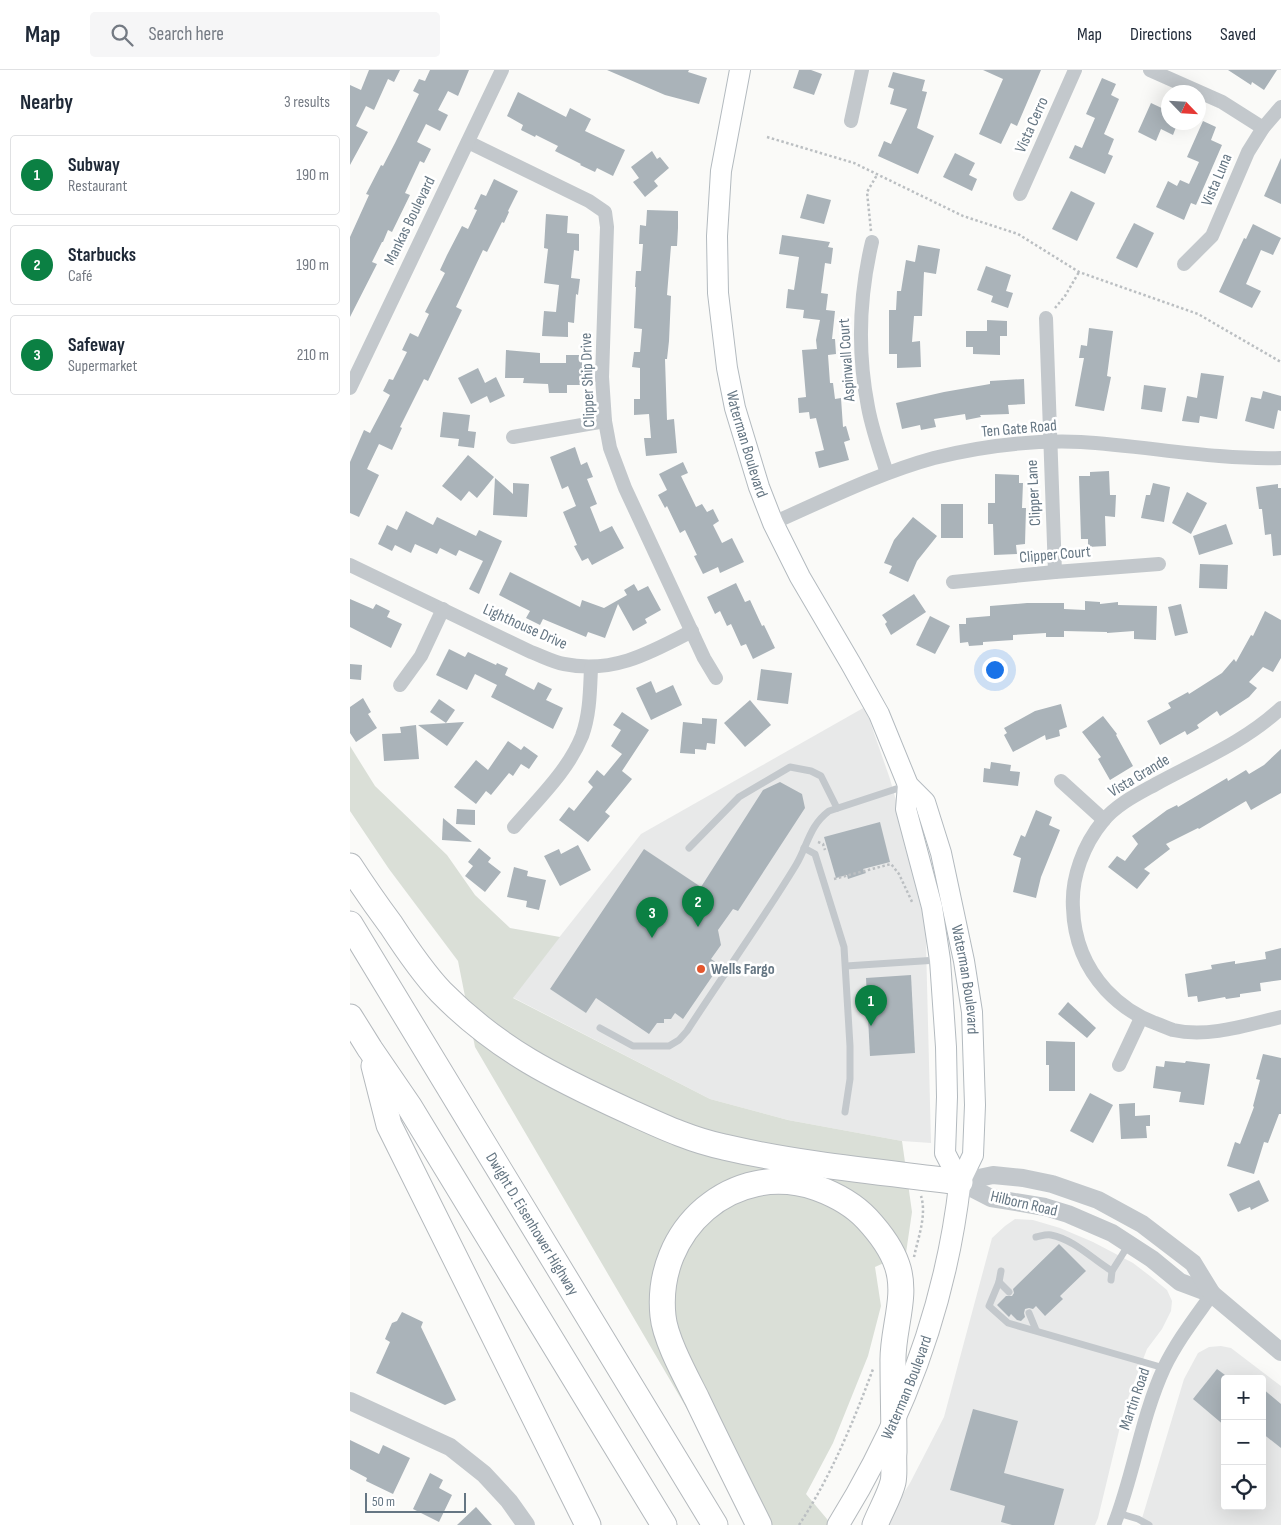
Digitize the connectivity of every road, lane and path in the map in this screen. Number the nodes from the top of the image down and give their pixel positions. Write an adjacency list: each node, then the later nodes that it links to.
1 (502, 70): 10 (street, Mankas Boulevard)
2 (740, 70): 24 (main road, Waterman Boulevard)
3 (862, 70): 7 (street)
4 (1075, 70): 12 (street, Vista Cerro)
5 (1150, 70): 8 (street)
6 (1281, 107): 8 (street, Vista Luna)
7 (851, 121)
8 (1263, 128): 14 (street, Vista Luna)
9 (767, 138): 11 (path)
10 (468, 142): 18 (street, Mankas Boulevard); 19 (street, Clipper Ship Drive)
11 (877, 175): 13 (path); 15 (path)
12 (1020, 194)
13 (872, 242): 23 (street, Aspinwall Court)
14 (1184, 264)
15 (1079, 272): 16 (path); 17 (path)
16 (1046, 318): 21 (street, Clipper Lane)
17 (1281, 362)
18 (351, 385)
19 (605, 421): 20 (street); 30 (street, Clipper Ship Drive)
20 (513, 437)
21 (1050, 442): 22 (street, Ten Gate Road); 23 (street, Ten Gate Road); 27 (street, Clipper Lane)
22 (1281, 458)
23 (888, 474): 24 (street, Ten Gate Road)
24 (773, 523): 36 (main road, Waterman Boulevard)
25 (350, 564): 29 (street, Lighthouse Drive)
26 (1159, 564): 27 (street, Clipper Court)
27 (1055, 572): 28 (street, Clipper Court)
28 (953, 582)
29 (443, 609): 31 (street, Lighthouse Drive); 33 (street)
30 (692, 631): 31 (street, Lighthouse Drive); 32 (street, Clipper Ship Drive)
31 (591, 668): 39 (street)
32 (716, 678)
33 (400, 685)
34 (1281, 708): 38 (street, Vista Grande)
35 (1061, 781): 38 (street)
36 (908, 785): 37 (lane); 48 (main road, Waterman Boulevard); 57 (main road, Waterman Boulevard)
37 (838, 808): 40 (lane); 41 (lane)
38 (1104, 820): 52 (street, Vista Grande)
39 (514, 827)
40 (808, 838): 42 (lane); 43 (path)
41 (689, 848)
42 (804, 848): 49 (lane); 53 (lane)
43 (826, 853)
44 (350, 866): 57 (highway)
45 (831, 871): 46 (path)
46 (915, 908)
47 (350, 924): 79 (highway, Dwight D. Eisenhower Highway)
48 (940, 960): 49 (lane); 57 (main road, Waterman Boulevard)
49 (846, 966): 56 (lane)
50 (350, 1016): 54 (highway)
51 (1281, 1017): 52 (street, Vista Grande)
52 (1141, 1018): 55 (street)
53 (600, 1028)
54 (370, 1050): 77 (highway); 78 (highway)
55 (1119, 1065)
56 (845, 1112)
57 (960, 1182): 60 (street, Hilborn Road); 67 (street, Hilborn Road); 74 (main road, Waterman Boulevard)
58 (919, 1193): 61 (path)
59 (1036, 1237): 63 (lane)
60 (1129, 1244): 63 (lane); 67 (street, Hilborn Road)
61 (914, 1261)
62 (1001, 1271): 65 (lane)
63 (1112, 1271): 64 (lane)
64 (1111, 1280)
65 (999, 1282): 66 (lane); 69 (lane)
66 (1009, 1292)
67 (1212, 1294): 70 (street, Hilborn Road); 72 (street, Martin Road)
68 (1029, 1313): 69 (lane)
69 (1036, 1330): 72 (lane)
70 (1281, 1352)
71 (874, 1365): 81 (path)
72 (1164, 1368): 75 (street, Martin Road)
73 (350, 1400): 76 (street)
74 (894, 1424): 80 (highway); 82 (main road, Waterman Boulevard); 83 (highway)
75 (1116, 1519): 84 (lane)
76 (526, 1525)
77 (588, 1525)
78 (664, 1525)
79 (715, 1525)
80 (759, 1525)
81 (799, 1525)
82 (838, 1525)
83 (875, 1525)
84 (1149, 1525)

